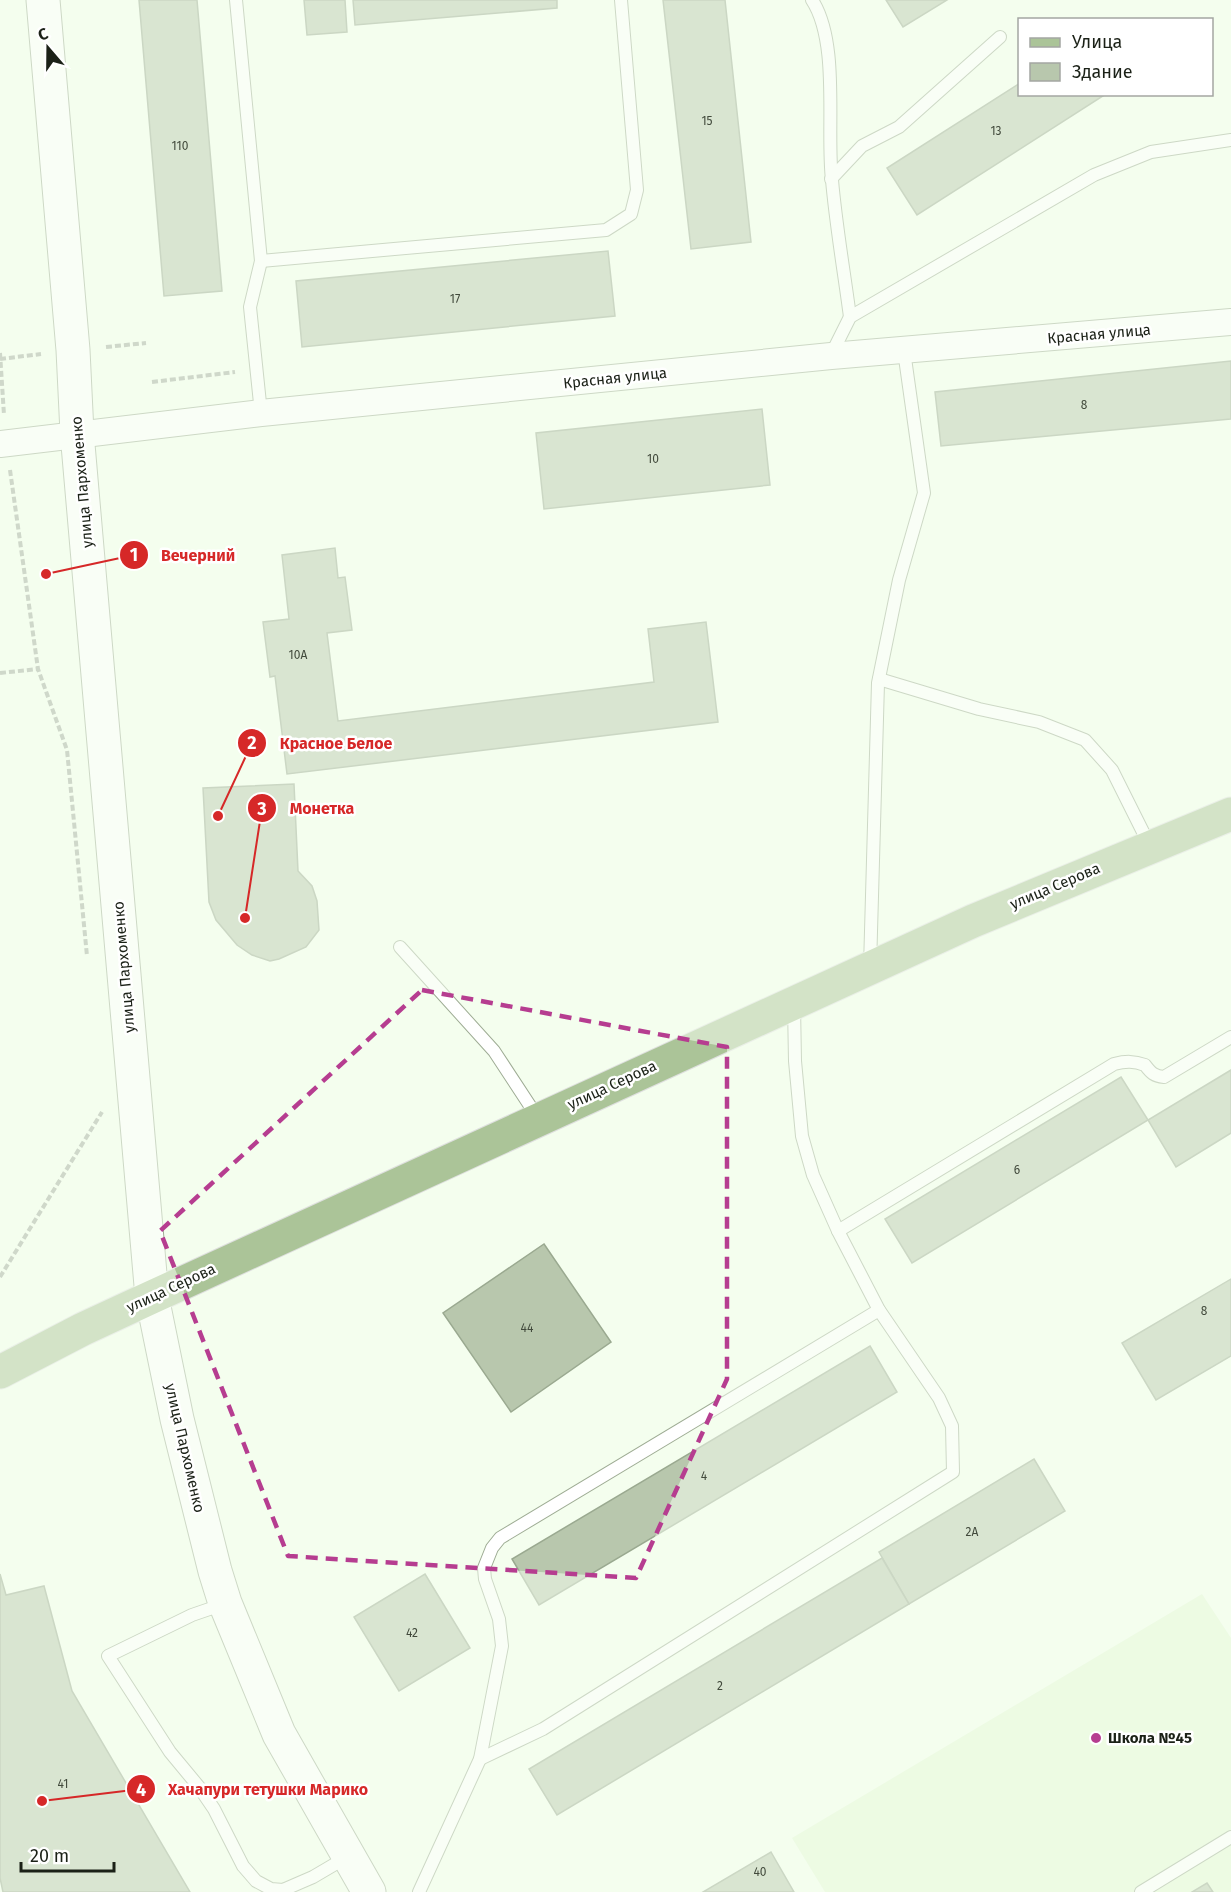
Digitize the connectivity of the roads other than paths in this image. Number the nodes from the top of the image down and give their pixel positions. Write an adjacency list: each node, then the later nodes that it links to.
1 (43, 0): 14 (main road, улица Пархоменко)
2 (236, 0): 8 (lane)
3 (621, 0): 8 (lane)
4 (812, 0): 7 (lane)
5 (1000, 36): 7 (lane)
6 (1231, 140): 9 (lane)
7 (831, 179): 9 (lane)
8 (261, 261): 13 (lane)
9 (850, 317): 12 (lane)
10 (1231, 322): 11 (street, Красная улица)
11 (904, 351): 12 (street, Красная улица); 16 (lane)
12 (831, 356): 13 (street, Красная улица)
13 (261, 412): 14 (street, Красная улица)
14 (77, 433): 15 (street, Красная улица); 25 (main road, улица Пархоменко)
15 (3, 443)
16 (879, 678): 18 (lane); 20 (lane)
17 (1231, 814): 18 (main road, улица Серова)
18 (1150, 846): 20 (main road, улица Серова)
19 (400, 947): 23 (lane)
20 (870, 967): 21 (main road, улица Серова)
21 (794, 1001): 23 (main road, улица Серова); 24 (lane)
22 (1231, 1037): 24 (lane)
23 (538, 1119): 25 (main road, улица Серова)
24 (838, 1231): 26 (lane)
25 (152, 1297): 27 (main road, улица Серова); 28 (main road, улица Пархоменко)
26 (879, 1310): 29 (lane); 29 (lane)
27 (0, 1372)
28 (225, 1603): 31 (main road, улица Пархоменко); 31 (lane)
29 (480, 1759): 33 (lane)
30 (1231, 1837): 34 (lane)
31 (349, 1856): 32 (main road, улица Пархоменко)
32 (369, 1892)
33 (419, 1892)
34 (1141, 1892)

